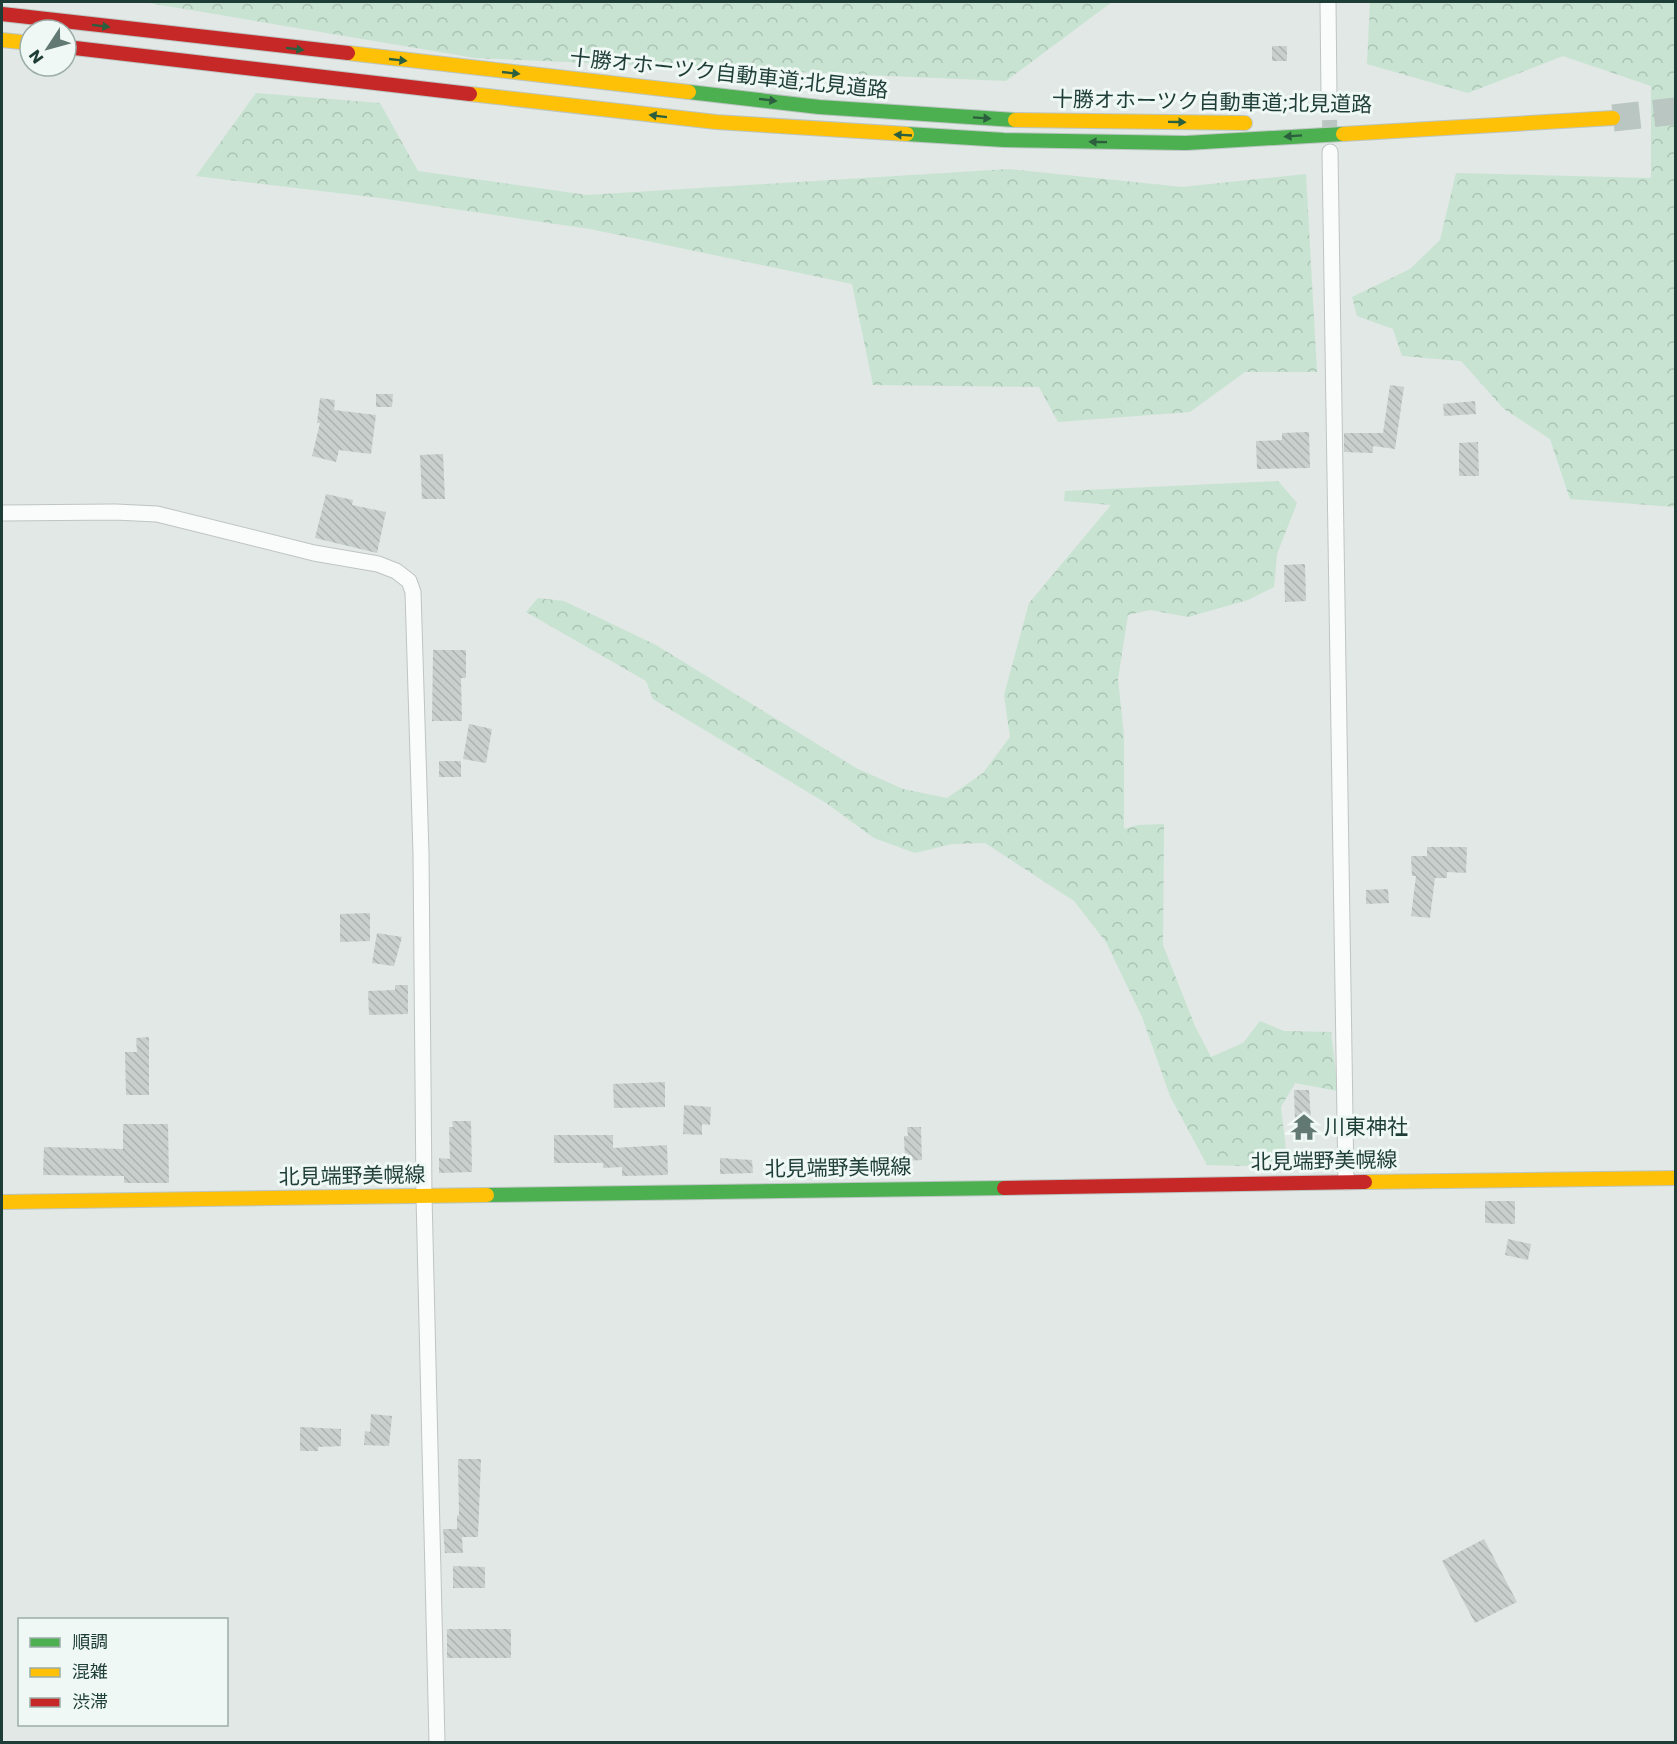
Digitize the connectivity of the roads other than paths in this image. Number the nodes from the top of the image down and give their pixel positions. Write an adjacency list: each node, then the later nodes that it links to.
1 (1328, 2): 8 (street)
2 (2, 12): 10 (main road, 十勝オホーツク自動車道;北見道路, one-way to 10)
3 (2, 40): 4 (main road)
4 (18, 42)
5 (78, 48): 7 (main road, 十勝オホーツク自動車道;北見道路)
6 (78, 59): 7 (main road)
7 (248, 66): 12 (main road, 十勝オホーツク自動車道;北見道路, one-way to 7)
8 (1329, 97)
9 (1613, 118): 12 (main road, 十勝オホーツク自動車道;北見道路)
10 (1254, 123)
11 (1278, 124): 12 (main road, 十勝オホーツク自動車道;北見道路)
12 (1456, 126)
13 (1330, 152): 16 (street)
14 (2, 513): 17 (street)
15 (1676, 1178): 16 (main road, 北見端野美幌線)
16 (1346, 1182): 17 (main road, 北見端野美幌線)
17 (424, 1196): 18 (main road, 北見端野美幌線); 19 (street)
18 (2, 1202)
19 (437, 1743)

